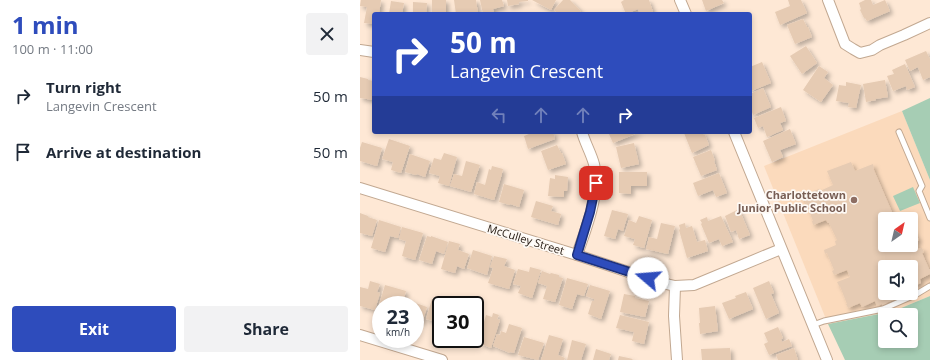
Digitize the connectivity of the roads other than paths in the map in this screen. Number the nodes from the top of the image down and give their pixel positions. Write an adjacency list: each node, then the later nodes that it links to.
1 (680, 0): 3 (street)
2 (828, 0): 4 (street)
3 (685, 12)
4 (930, 23)
5 (360, 50): 6 (street)
6 (372, 52)
7 (899, 132): 11 (lane)
8 (583, 134): 13 (street)
9 (735, 134): 12 (street)
10 (360, 188): 13 (street, McCulley Street)
11 (930, 218)
12 (781, 249): 14 (street, McCulley Street); 16 (street)
13 (577, 255): 14 (street, McCulley Street)
14 (675, 286): 19 (street)
15 (930, 286): 16 (lane)
16 (813, 325): 20 (street)
17 (360, 335): 18 (street)
18 (442, 360)
19 (676, 360)
20 (827, 360)

